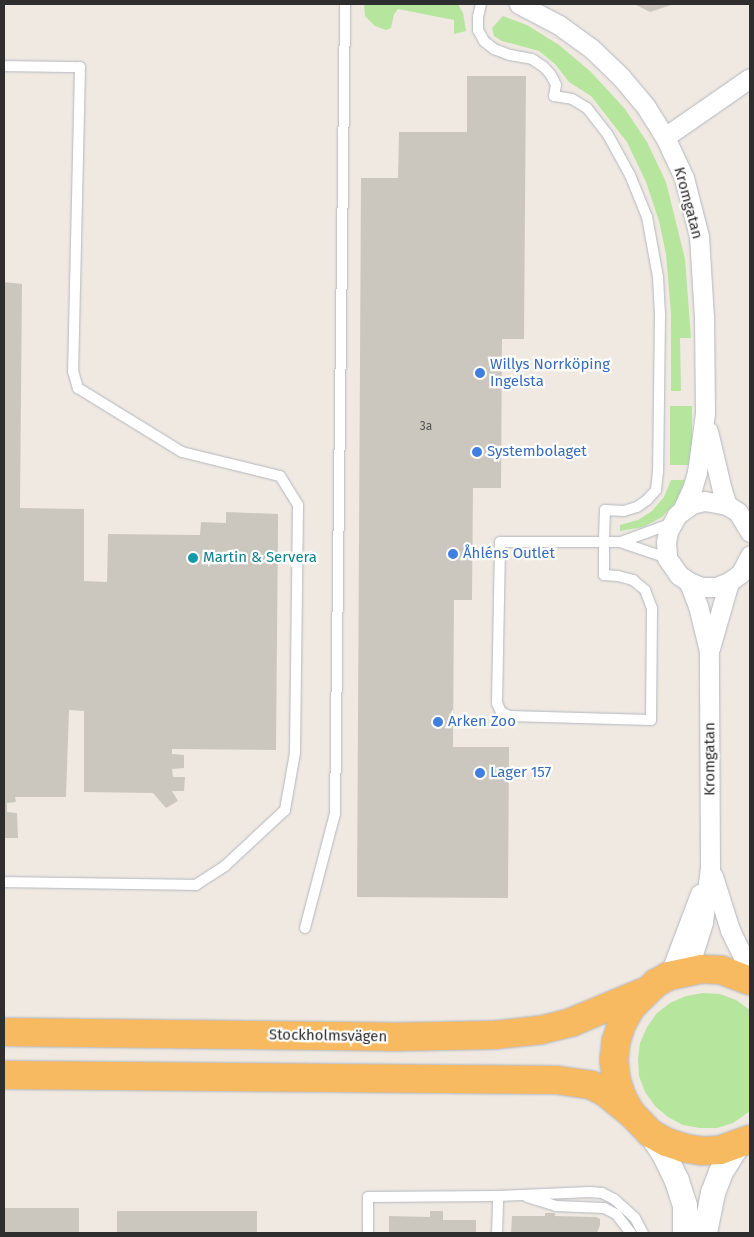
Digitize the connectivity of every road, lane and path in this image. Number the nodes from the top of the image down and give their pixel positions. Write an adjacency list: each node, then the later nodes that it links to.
1 (345, 4): 20 (lane)
2 (481, 4): 11 (lane)
3 (519, 4): 6 (street, Kromgatan)
4 (4, 66): 19 (lane)
5 (750, 78): 6 (street)
6 (665, 137): 7 (street, Kromgatan)
7 (705, 413): 8 (street, Kromgatan); 9 (street, Kromgatan)
8 (728, 505): 9 (street); 10 (street)
9 (676, 517): 12 (lane); 13 (street, Kromgatan)
10 (749, 526)
11 (604, 542): 11 (lane); 12 (lane)
12 (620, 542): 13 (lane)
13 (668, 558): 15 (street)
14 (750, 558): 16 (street)
15 (689, 582): 16 (street); 17 (street, Kromgatan)
16 (729, 582): 17 (street, Kromgatan)
17 (709, 652): 18 (street, Kromgatan)
18 (710, 867): 21 (street, Kromgatan); 22 (street, Kromgatan)
19 (4, 882)
20 (305, 928)
21 (750, 971)
22 (679, 973): 23 (highway); 24 (highway)
23 (750, 981)
24 (644, 992): 25 (highway, Stockholmsvägen); 27 (highway)
25 (4, 1032)
26 (4, 1075): 27 (highway)
27 (632, 1113): 28 (highway)
28 (650, 1132): 29 (highway); 36 (street)
29 (744, 1142): 37 (street)
30 (519, 1194): 31 (lane); 34 (lane); 35 (lane)
31 (498, 1196): 32 (lane); 33 (lane)
32 (368, 1233)
33 (497, 1233)
34 (631, 1233)
35 (643, 1233)
36 (685, 1233)
37 (705, 1233)

